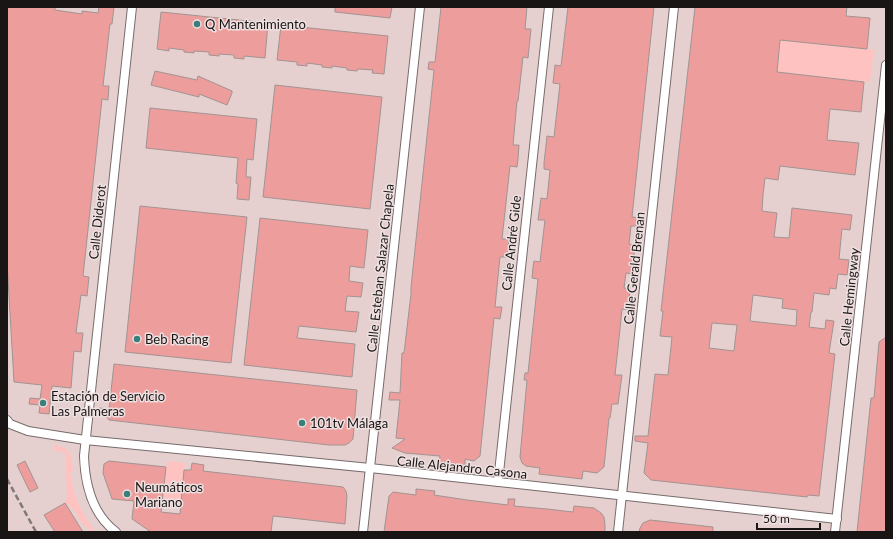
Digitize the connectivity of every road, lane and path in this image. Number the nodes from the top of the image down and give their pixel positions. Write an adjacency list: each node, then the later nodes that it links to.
1 (132, 7): 7 (street, Calle Diderot)
2 (420, 7): 8 (street, Calle Esteban Salazar Chapela)
3 (549, 7): 9 (street, Calle André Gide)
4 (674, 7): 10 (street, Calle Gerald Brenan)
5 (886, 64): 11 (street, Calle Hemingway)
6 (7, 420): 7 (street, Calle Alejandro Casona)
7 (85, 440): 8 (street, Calle Alejandro Casona); 12 (street, Calle Diderot)
8 (370, 468): 9 (street, Calle Alejandro Casona); 13 (street, Calle Esteban Salazar Chapela)
9 (498, 482): 10 (street, Calle Alejandro Casona)
10 (622, 497): 11 (street, Calle Alejandro Casona); 14 (street, Calle Gerald Brenan)
11 (837, 519): 15 (street, Calle Hemingway)
12 (116, 532)
13 (363, 532)
14 (618, 532)
15 (835, 532)

